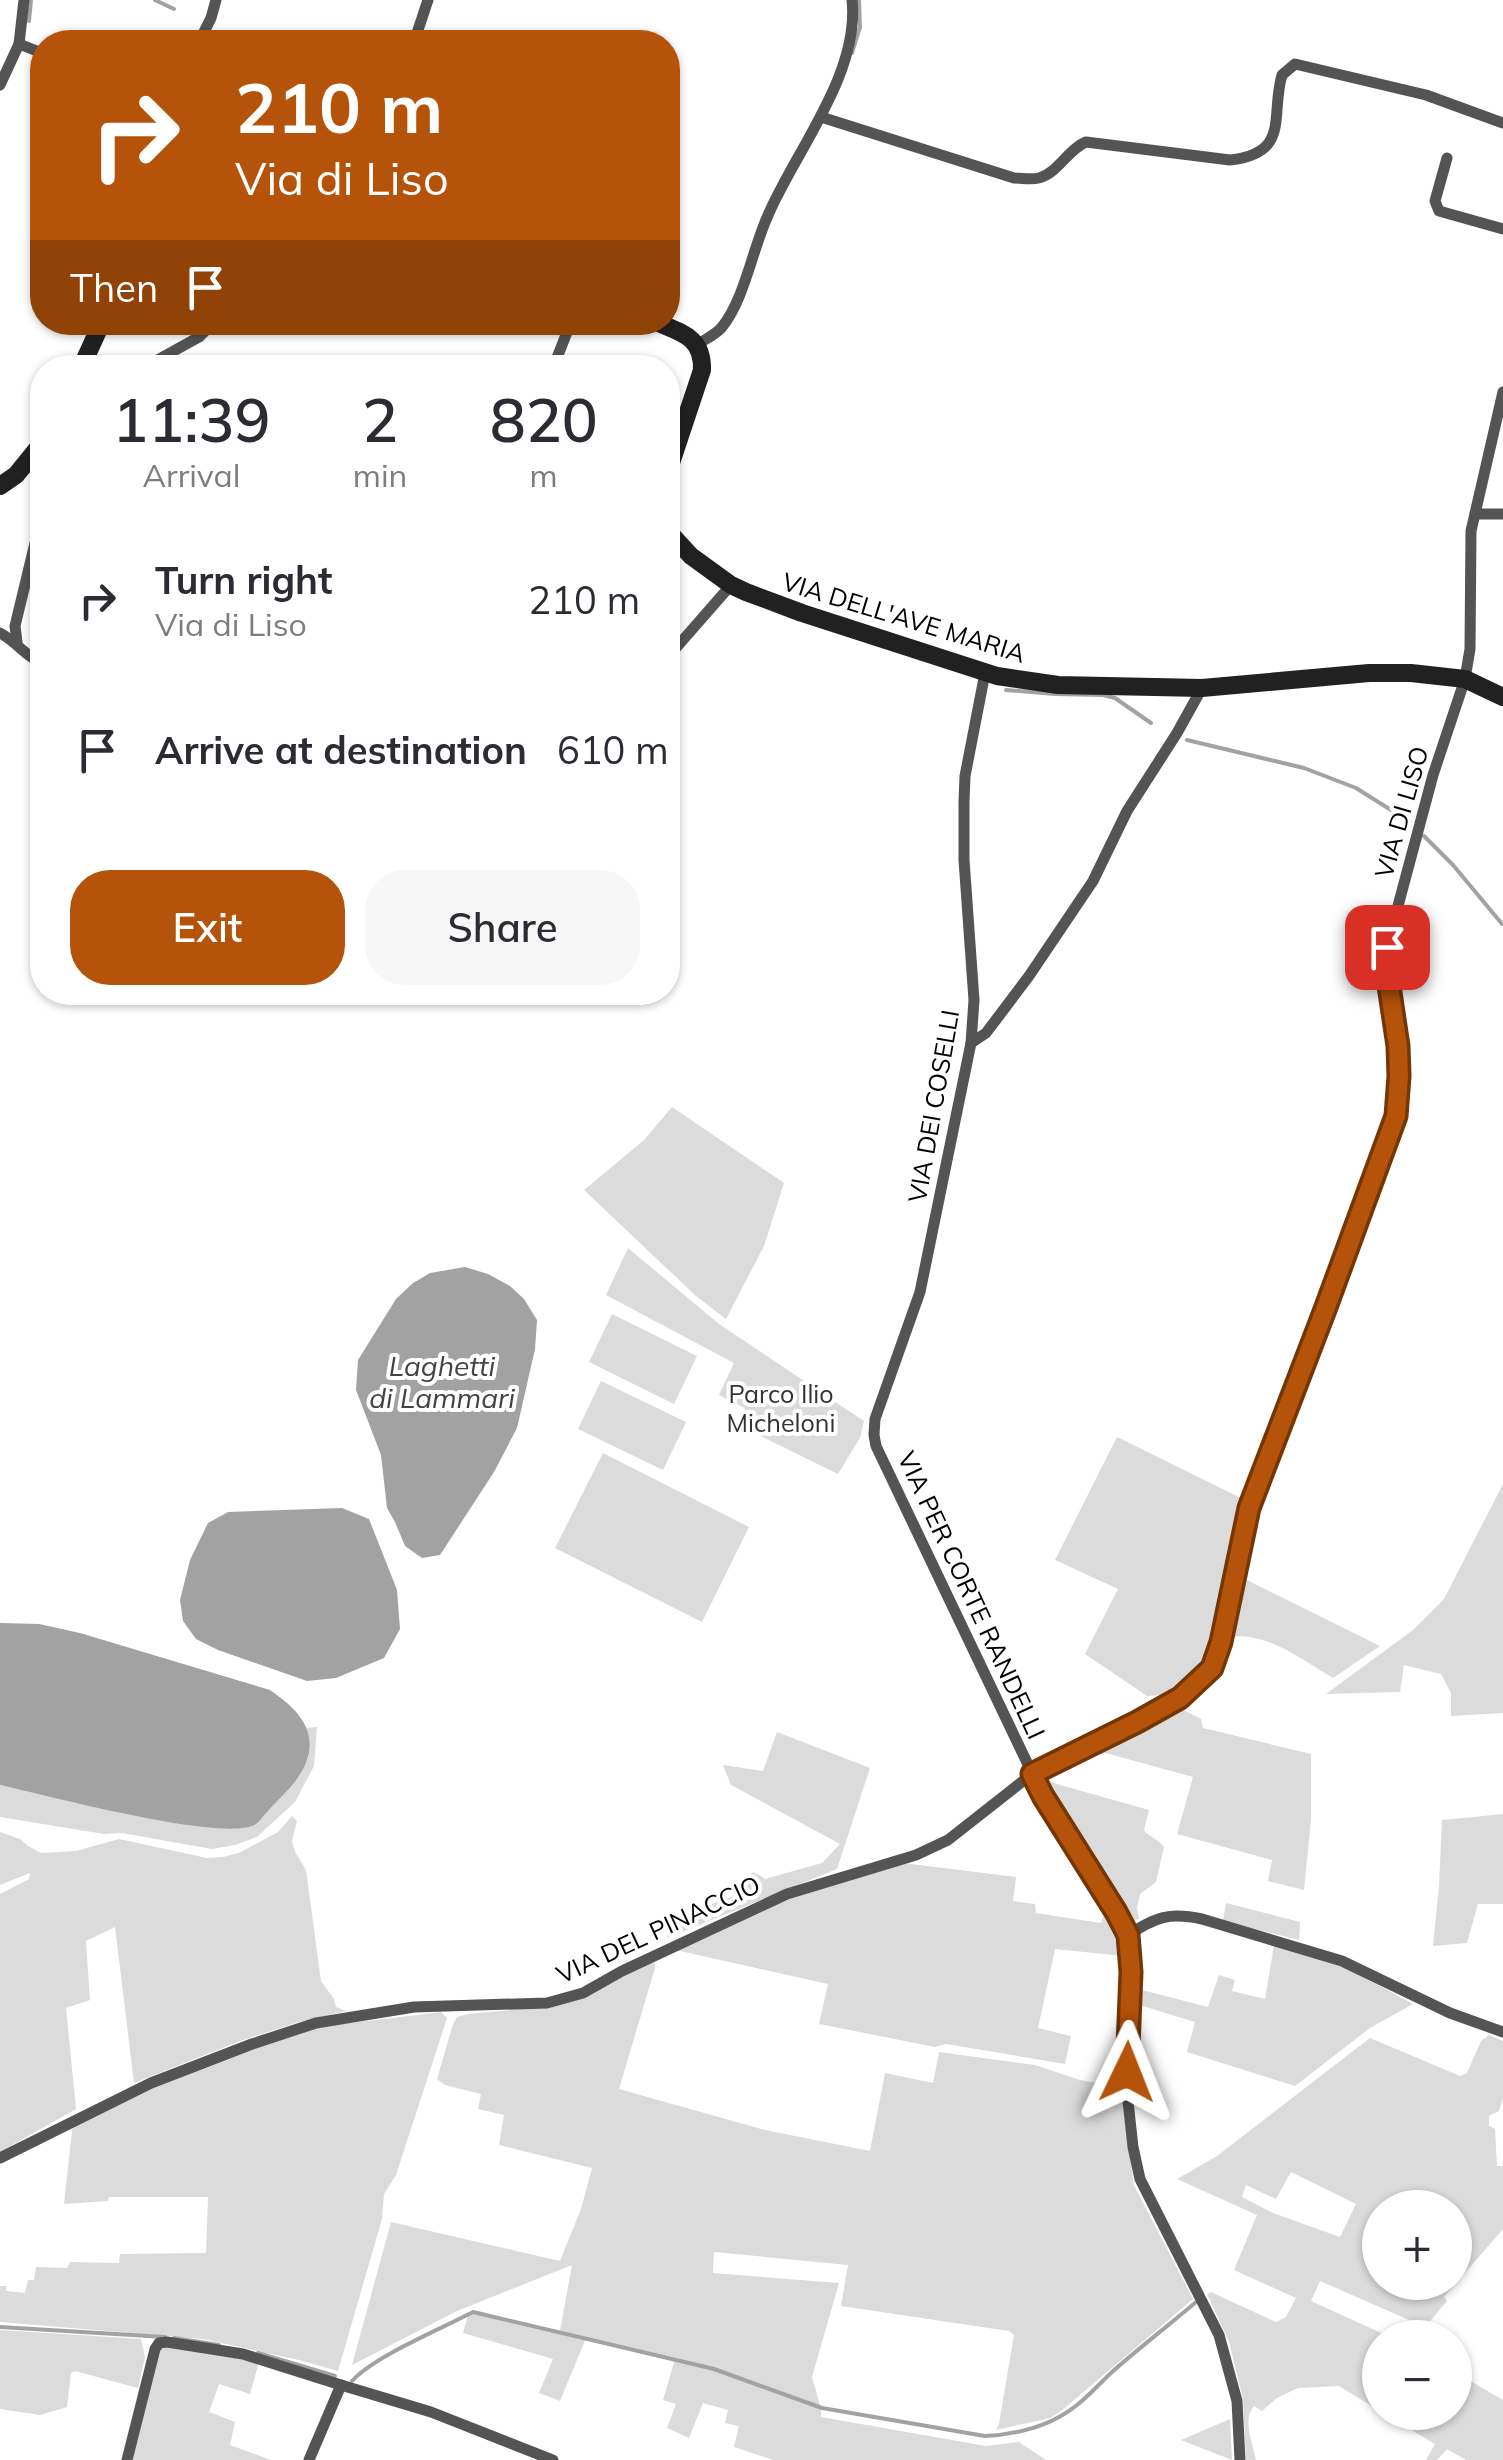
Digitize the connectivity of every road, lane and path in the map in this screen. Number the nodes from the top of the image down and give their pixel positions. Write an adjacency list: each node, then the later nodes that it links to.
1 (24, 0): 7 (street)
2 (216, 0): 5 (street)
3 (428, 0): 6 (street)
4 (852, 0): 10 (street)
5 (205, 30)
6 (418, 30)
7 (19, 44): 8 (street); 9 (street)
8 (30, 48)
9 (0, 85)
10 (821, 118): 11 (street); 16 (street)
11 (1503, 123)
12 (1447, 158): 13 (street)
13 (1503, 229)
14 (680, 332): 16 (street)
15 (202, 335): 17 (street)
16 (697, 344): 19 (street)
17 (167, 355)
18 (1503, 392): 22 (street, VIA DI LISO)
19 (680, 436)
20 (30, 457): 21 (street)
21 (0, 486)
22 (1475, 514): 23 (street); 32 (street, VIA DI LISO)
23 (1503, 514)
24 (680, 544): 26 (street, VIA DELL'AVE MARIA)
25 (30, 564): 28 (street)
26 (731, 585): 29 (street); 31 (street, VIA DELL'AVE MARIA)
27 (0, 633): 28 (street)
28 (17, 642): 30 (street)
29 (680, 643)
30 (30, 654)
31 (984, 673): 33 (street, VIA DELL'AVE MARIA); 35 (street, VIA DEI COSELLI)
32 (1465, 679): 33 (street, VIA DELL'AVE MARIA); 34 (street, VIA DELL'AVE MARIA); 37 (street, VIA DI LISO)
33 (1202, 688): 35 (street)
34 (1503, 697)
35 (971, 1043): 36 (street, VIA DEI COSELLI)
36 (874, 1420): 37 (street, VIA PER CORTE RANDELLI)
37 (1032, 1774): 38 (street, VIA PER CORTE RANDELLI); 40 (street, VIA DEL PINACCIO)
38 (1128, 1935): 39 (street); 45 (street, VIA PER CORTE RANDELLI)
39 (1503, 2032)
40 (0, 2158)
41 (341, 2385): 42 (street); 43 (street); 44 (street)
42 (127, 2460)
43 (308, 2460)
44 (553, 2460)
45 (1240, 2460)

